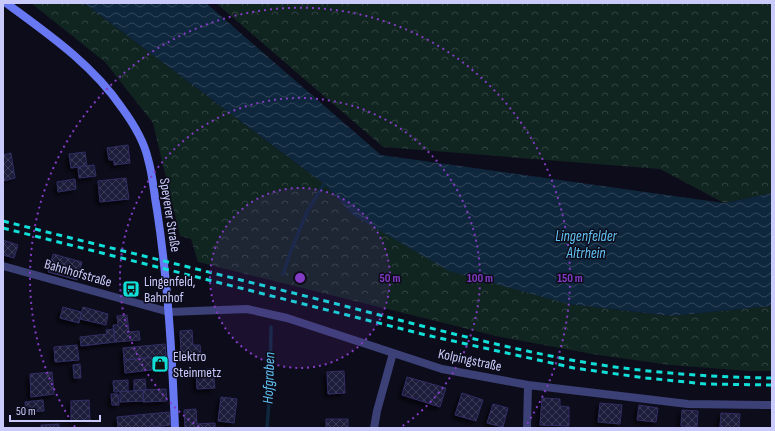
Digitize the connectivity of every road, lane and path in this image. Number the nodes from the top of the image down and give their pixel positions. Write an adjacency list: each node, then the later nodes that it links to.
1 (6, 3): 3 (main road, Speyerer Straße)
2 (3, 266): 3 (street, Bahnhofstraße)
3 (169, 312): 4 (street, Kolpingstraße); 7 (main road, Speyerer Straße)
4 (393, 353): 5 (street, Kolpingstraße); 8 (street)
5 (528, 385): 6 (street, Kolpingstraße); 9 (street)
6 (772, 405)
7 (175, 428)
8 (374, 428)
9 (527, 428)

